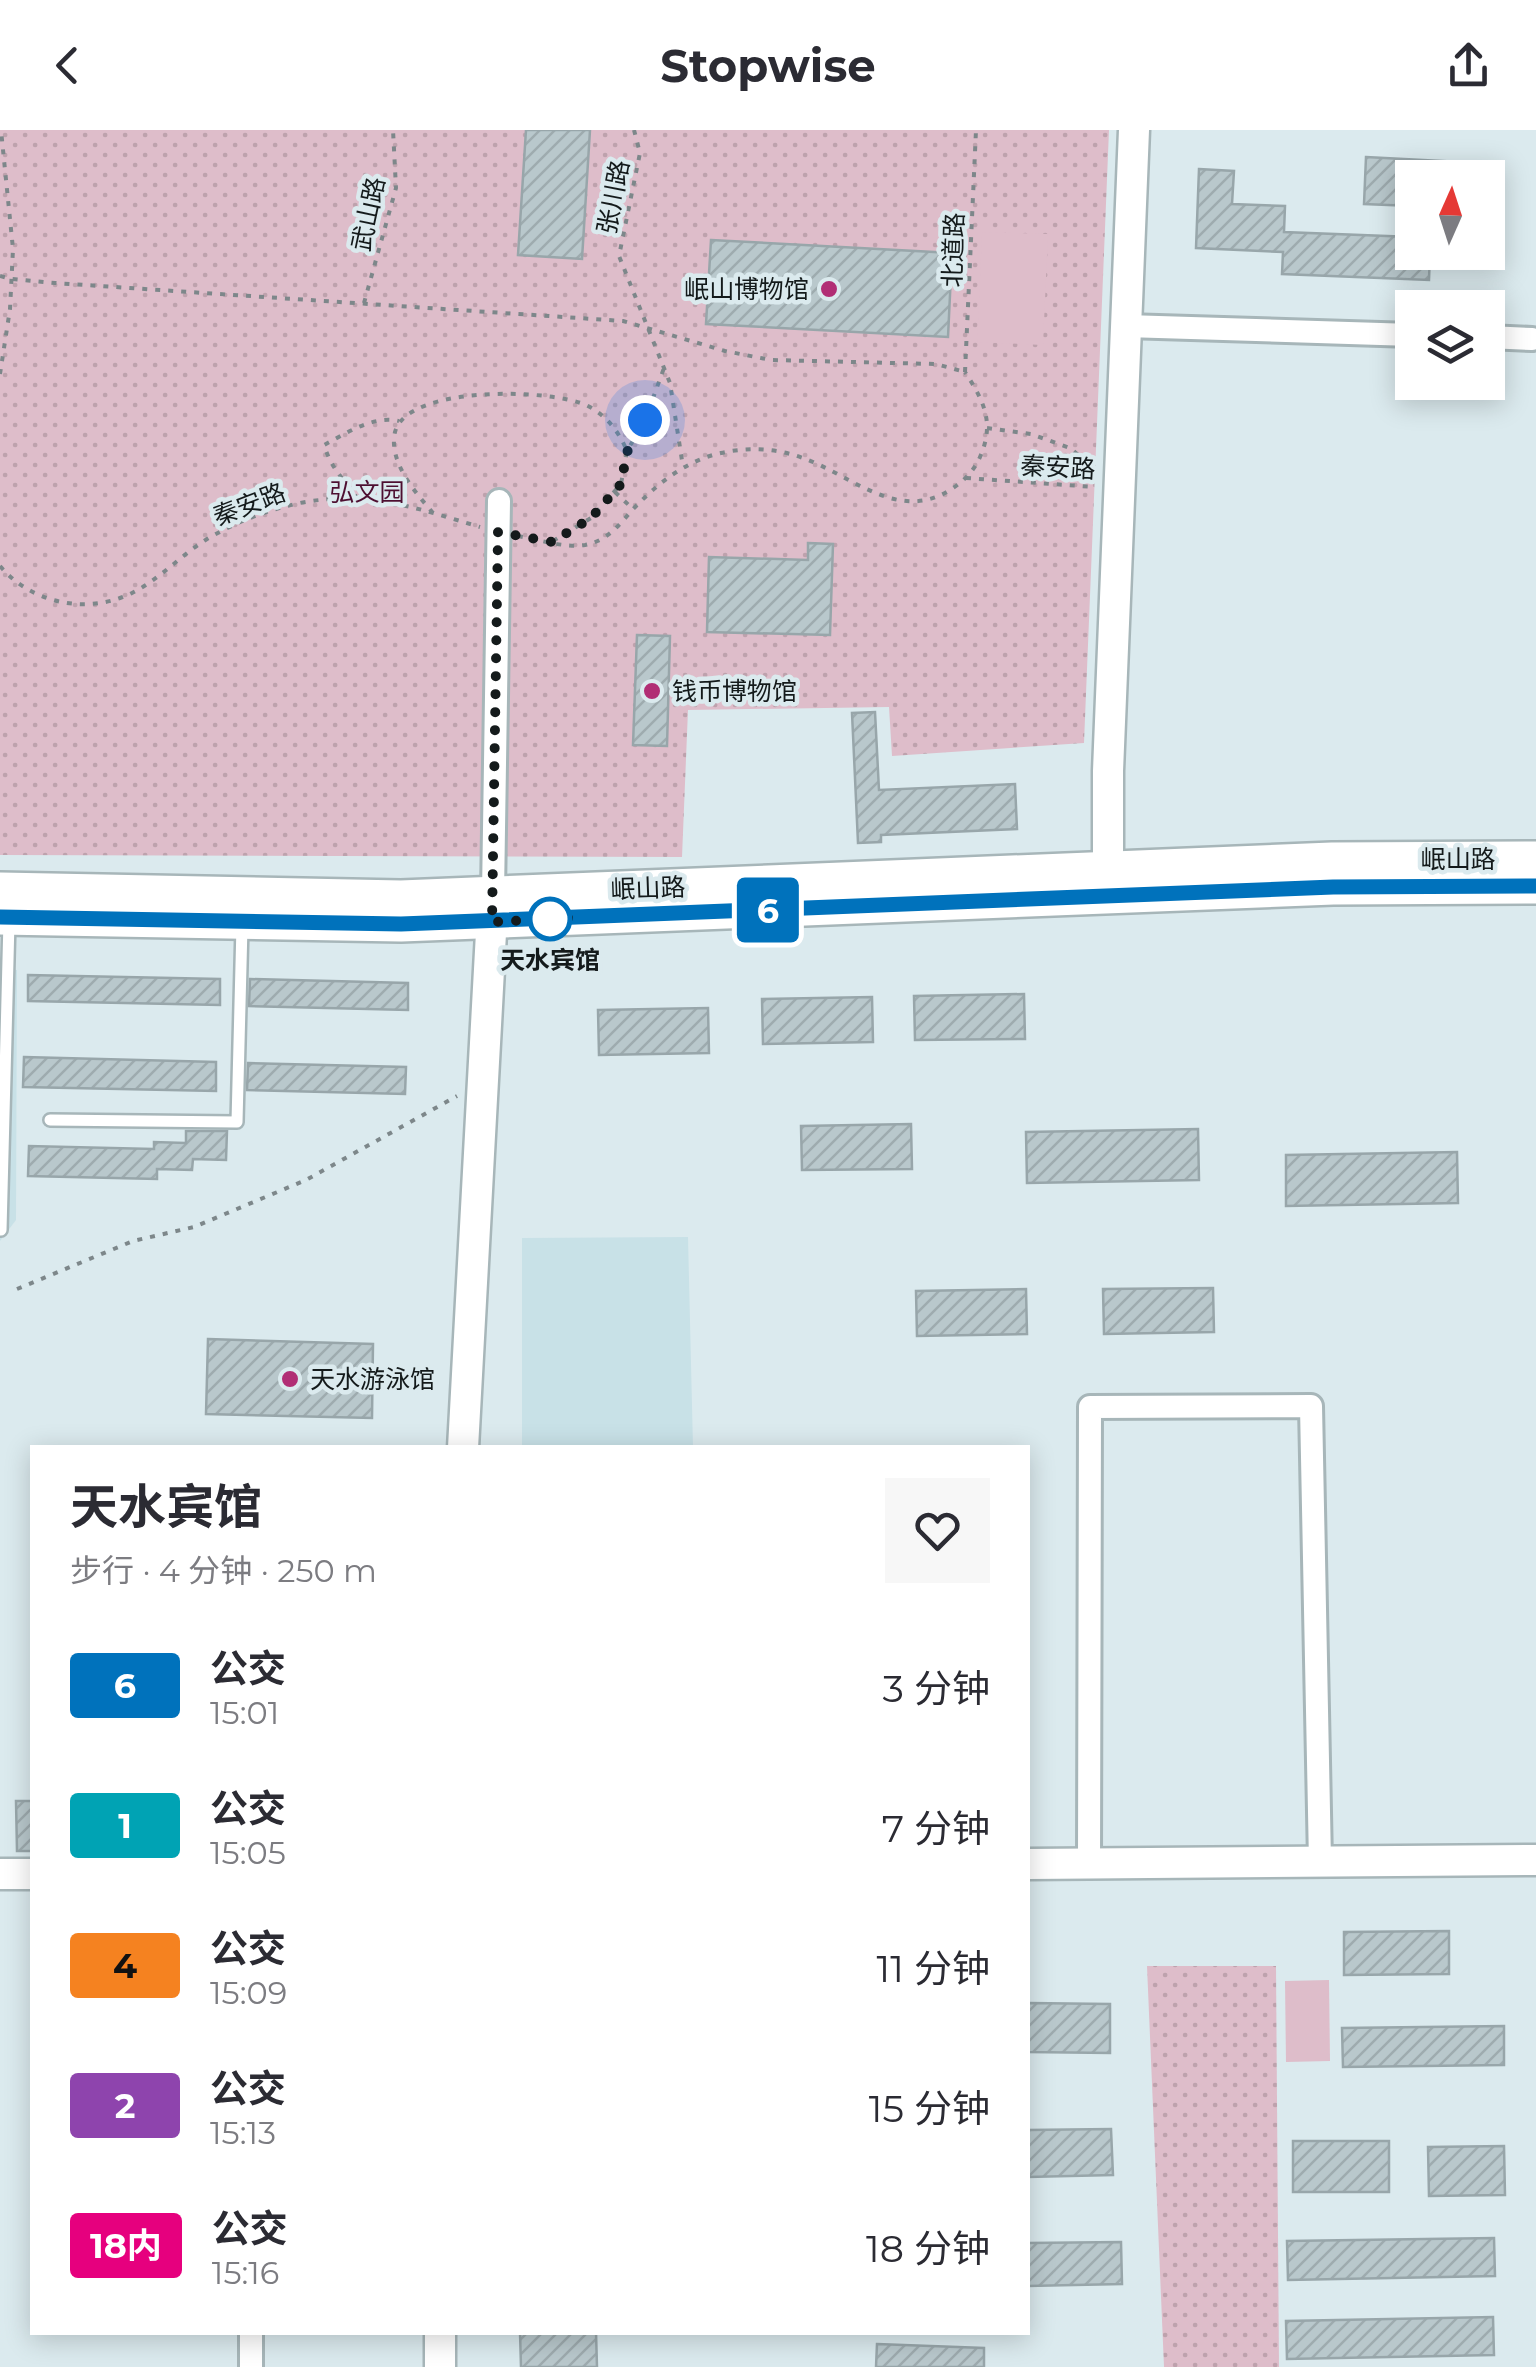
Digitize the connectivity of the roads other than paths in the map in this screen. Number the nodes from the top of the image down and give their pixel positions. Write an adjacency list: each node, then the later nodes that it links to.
1 (1134, 130): 2 (street)
2 (1126, 326): 3 (street); 8 (street)
3 (1395, 334)
4 (1505, 337): 5 (street)
5 (1532, 338)
6 (499, 501): 11 (street)
7 (1536, 859): 8 (main road, 岷山路)
8 (1107, 883): 9 (main road, 岷山路); 11 (main road, 岷山路)
9 (1536, 886)
10 (3, 908): 11 (main road, 岷山路); 12 (main road, 岷山路); 14 (lane)
11 (492, 908): 12 (main road, 岷山路); 15 (street)
12 (242, 921): 13 (lane)
13 (50, 1120)
14 (1, 1230)
15 (463, 1445)
16 (1536, 1860): 17 (street)
17 (1320, 1862): 18 (street); 18 (street)
18 (1089, 1863): 19 (street)
19 (1030, 1864)
20 (0, 1874): 21 (street)
21 (30, 1874)
22 (252, 2335): 24 (street)
23 (440, 2335): 25 (street)
24 (251, 2367)
25 (440, 2367)

